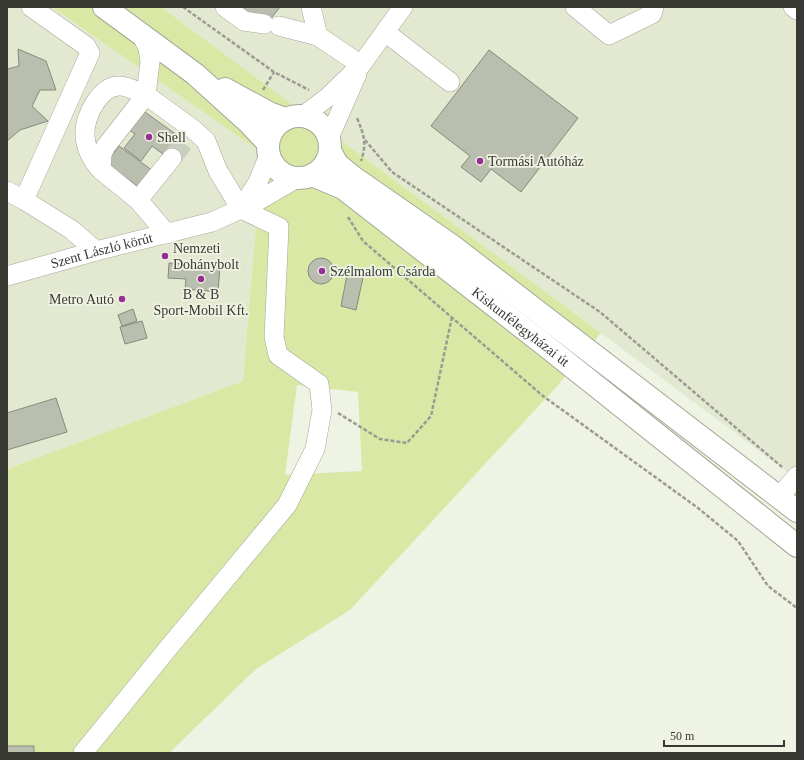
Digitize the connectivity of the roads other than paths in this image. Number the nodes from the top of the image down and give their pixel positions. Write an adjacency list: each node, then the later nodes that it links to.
1 (31, 7): 26 (street)
2 (104, 7): 11 (main road)
3 (225, 7): 12 (street)
4 (311, 7): 12 (street)
5 (403, 7): 10 (street)
6 (575, 7): 7 (street)
7 (654, 7)
8 (793, 7): 9 (street)
9 (797, 10)
10 (385, 32): 13 (street); 15 (street)
11 (141, 34): 14 (main road); 16 (street)
12 (318, 36): 13 (street)
13 (360, 65): 17 (street)
14 (195, 74): 18 (main road); 20 (main road)
15 (450, 82)
16 (146, 95): 22 (street); 22 (street); 28 (street)
17 (336, 101): 18 (street); 19 (street)
18 (294, 118): 19 (main road); 20 (main road)
19 (329, 144): 23 (main road); 24 (main road, Kiskunfélegyházai út)
20 (269, 149): 23 (main road); 28 (street)
21 (172, 158): 27 (street)
22 (101, 170): 27 (street)
23 (304, 176): 24 (main road, Kiskunfélegyházai út); 28 (street, Szent László körút)
24 (348, 183): 33 (main road, Kiskunfélegyházai út); 35 (main road, Kiskunfélegyházai út)
25 (7, 191): 26 (street)
26 (24, 200): 30 (street)
27 (138, 200): 29 (street)
28 (241, 209): 29 (street, Szent László körút); 36 (street)
29 (167, 234): 30 (street, Szent László körút)
30 (96, 251): 31 (street, Szent László körút)
31 (7, 276)
32 (796, 477): 33 (street)
33 (778, 497): 34 (main road, Kiskunfélegyházai út)
34 (797, 511)
35 (797, 546)
36 (83, 753)

